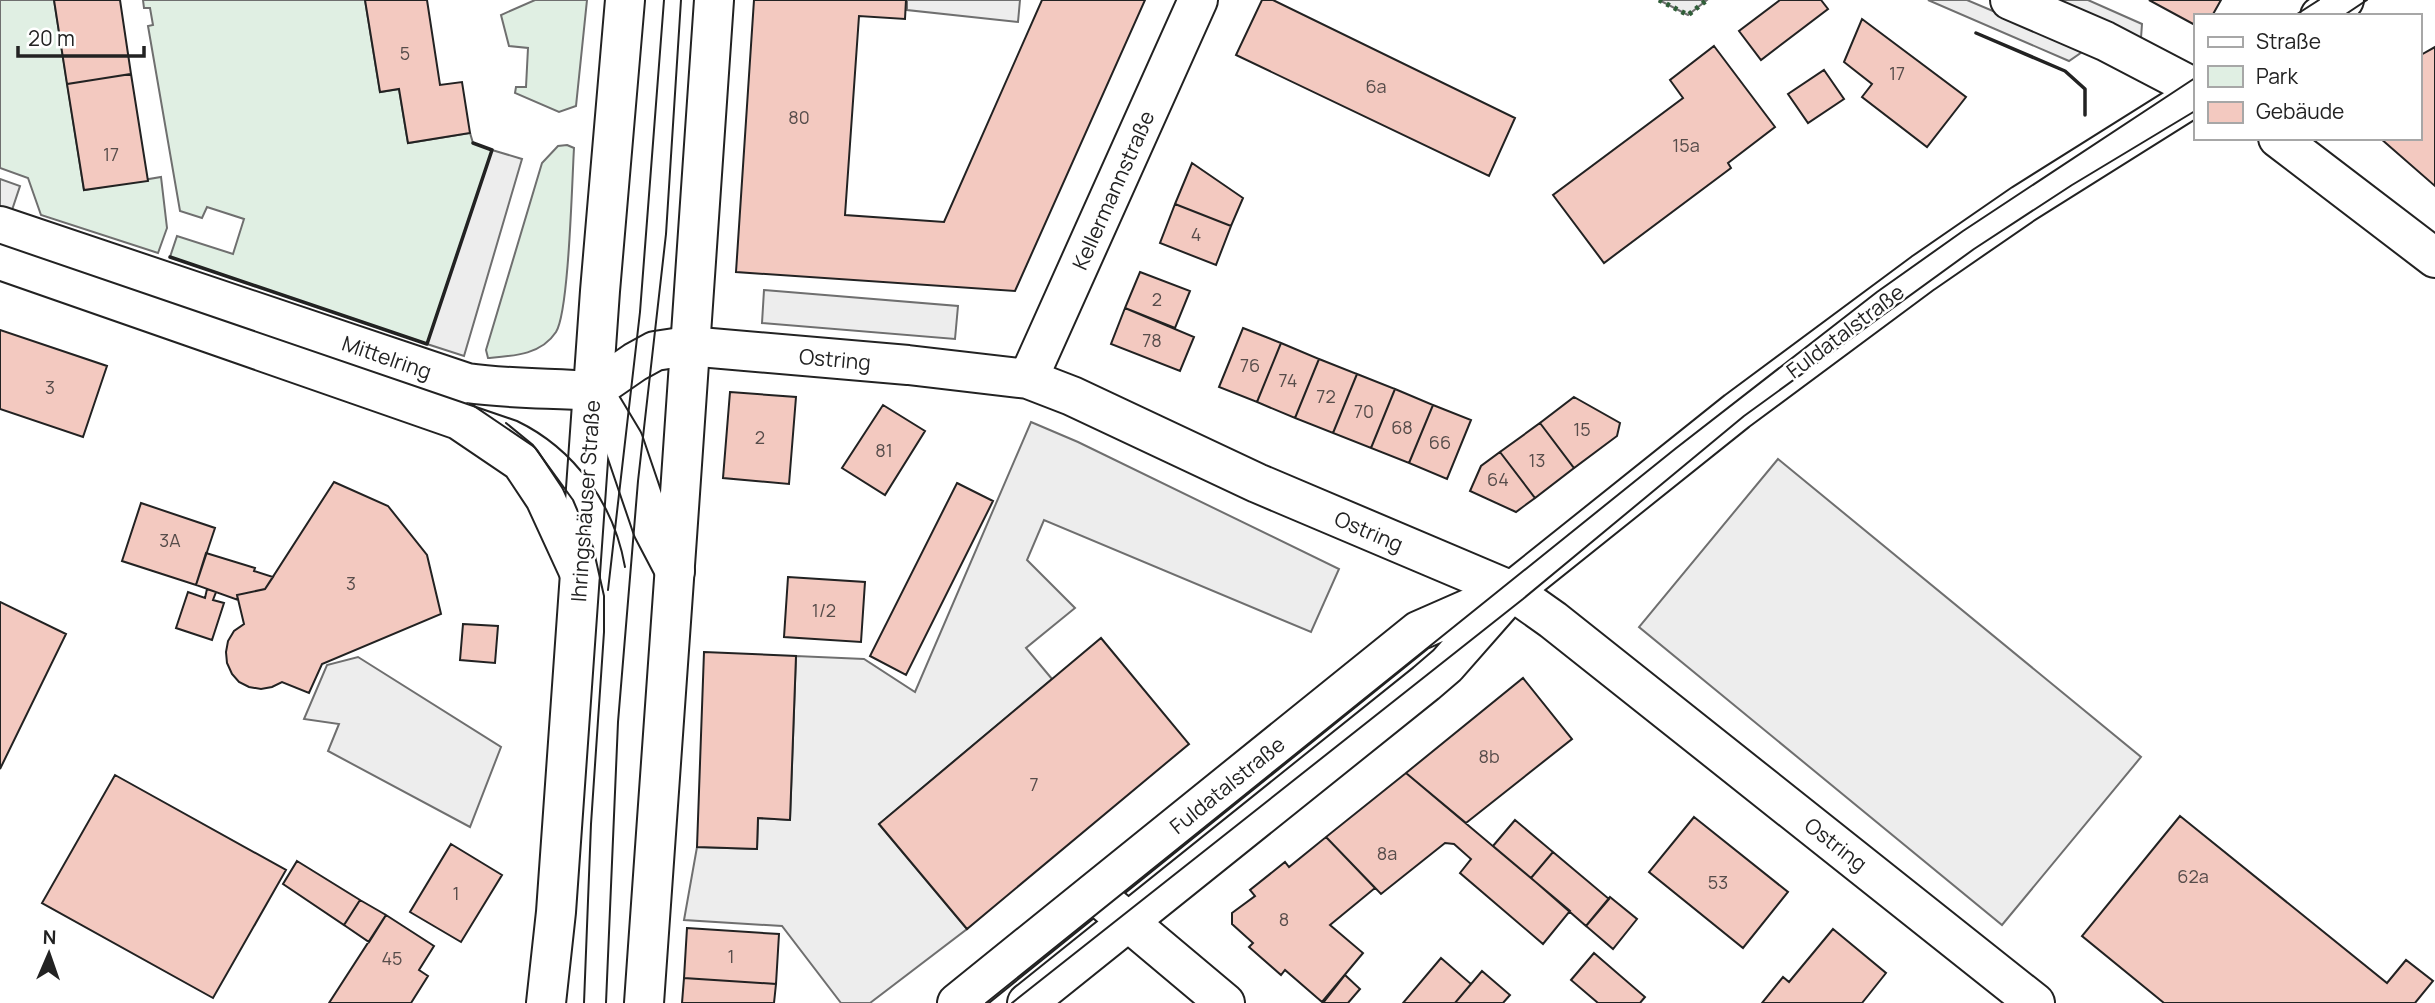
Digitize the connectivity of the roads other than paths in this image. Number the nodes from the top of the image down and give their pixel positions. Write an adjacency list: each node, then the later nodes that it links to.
1 (625, 0): 15 (main road, Ihringshäuser Straße)
2 (714, 0): 13 (main road)
3 (1198, 0): 14 (main road, Kellermannstraße)
4 (2010, 0): 7 (main road)
5 (2344, 0): 6 (main road)
6 (2323, 14)
7 (2194, 87)
8 (2194, 97): 18 (main road, Fuldatalstraße)
9 (2281, 140): 11 (main road)
10 (0, 226): 15 (main road, Mittelring)
11 (2435, 258)
12 (0, 260): 17 (main road, Mittelring)
13 (688, 346): 14 (main road, Ostring); 15 (main road, Ostring); 16 (main road)
14 (1028, 379): 18 (main road, Ostring)
15 (593, 391): 16 (main road); 17 (main road, Ihringshäuser Straße)
16 (675, 570): 22 (main road)
17 (580, 573): 21 (main road, Ihringshäuser Straße)
18 (1511, 591): 19 (main road, Fuldatalstraße); 20 (main road, Fuldatalstraße); 26 (main road, Ostring)
19 (1094, 893): 20 (main road); 23 (main road, Fuldatalstraße)
20 (1127, 921): 24 (main road, Fuldatalstraße); 25 (main road)
21 (546, 1003)
22 (644, 1003)
23 (957, 1003)
24 (1027, 1003)
25 (1225, 1003)
26 (2035, 1003)

